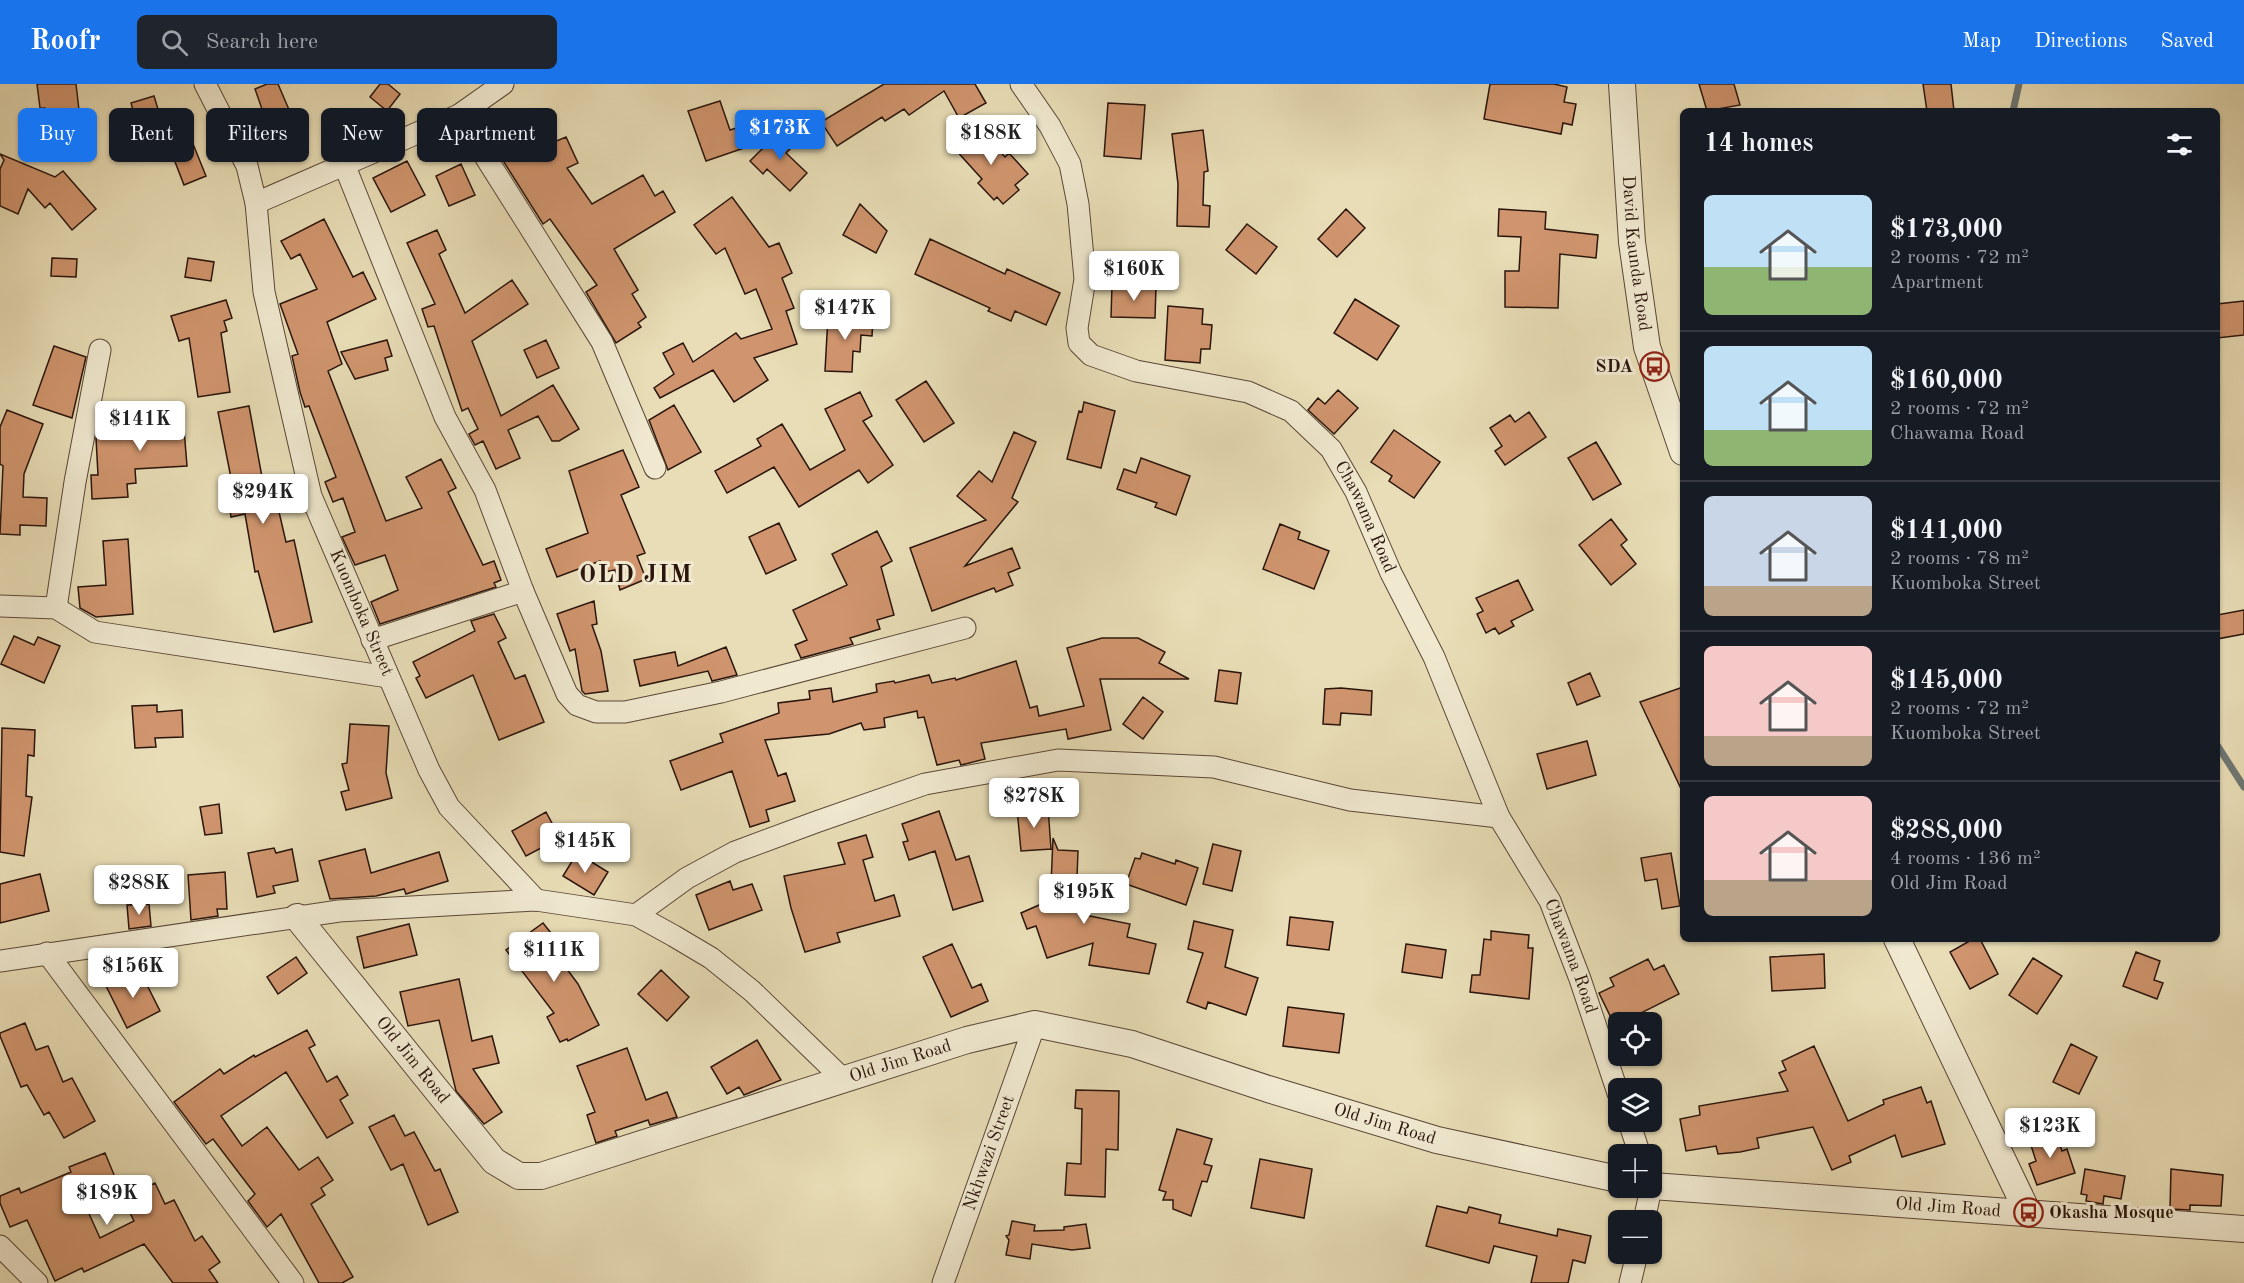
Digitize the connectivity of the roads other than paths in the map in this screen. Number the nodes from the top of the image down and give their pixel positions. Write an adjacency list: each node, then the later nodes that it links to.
1 (205, 84): 9 (street, Kuomboka Street)
2 (503, 84): 5 (street)
3 (1021, 84): 19 (street, Chawama Road)
4 (1622, 84): 11 (street, David Kaunda Road)
5 (469, 108)
6 (417, 133): 8 (street)
7 (489, 162): 12 (street)
8 (344, 164): 9 (street); 13 (street)
9 (256, 204): 17 (street, Kuomboka Street)
10 (100, 350): 15 (street)
11 (1680, 443)
12 (655, 468)
13 (523, 591): 16 (street); 17 (street)
14 (0, 606): 15 (street)
15 (56, 608): 18 (street)
16 (964, 628)
17 (372, 640): 18 (street, Kuomboka Street)
18 (388, 677): 20 (street, Kuomboka Street)
19 (1499, 817): 21 (street); 27 (street, Chawama Road)
20 (536, 900): 21 (street); 22 (street)
21 (636, 915): 28 (street)
22 (297, 917): 24 (street); 28 (street, Old Jim Road)
23 (1898, 942): 31 (street)
24 (47, 953): 25 (street); 36 (street)
25 (0, 961)
26 (1035, 1024): 28 (street, Old Jim Road); 29 (street, Old Jim Road); 37 (street, Nkhwazi Street)
27 (1613, 1078)
28 (845, 1081)
29 (1608, 1177)
30 (1662, 1188): 31 (street, Old Jim Road)
31 (2028, 1213): 32 (street, Old Jim Road)
32 (2244, 1229)
33 (0, 1246): 35 (street)
34 (1634, 1264): 38 (street)
35 (37, 1283)
36 (293, 1283)
37 (943, 1283)
38 (1630, 1283)

